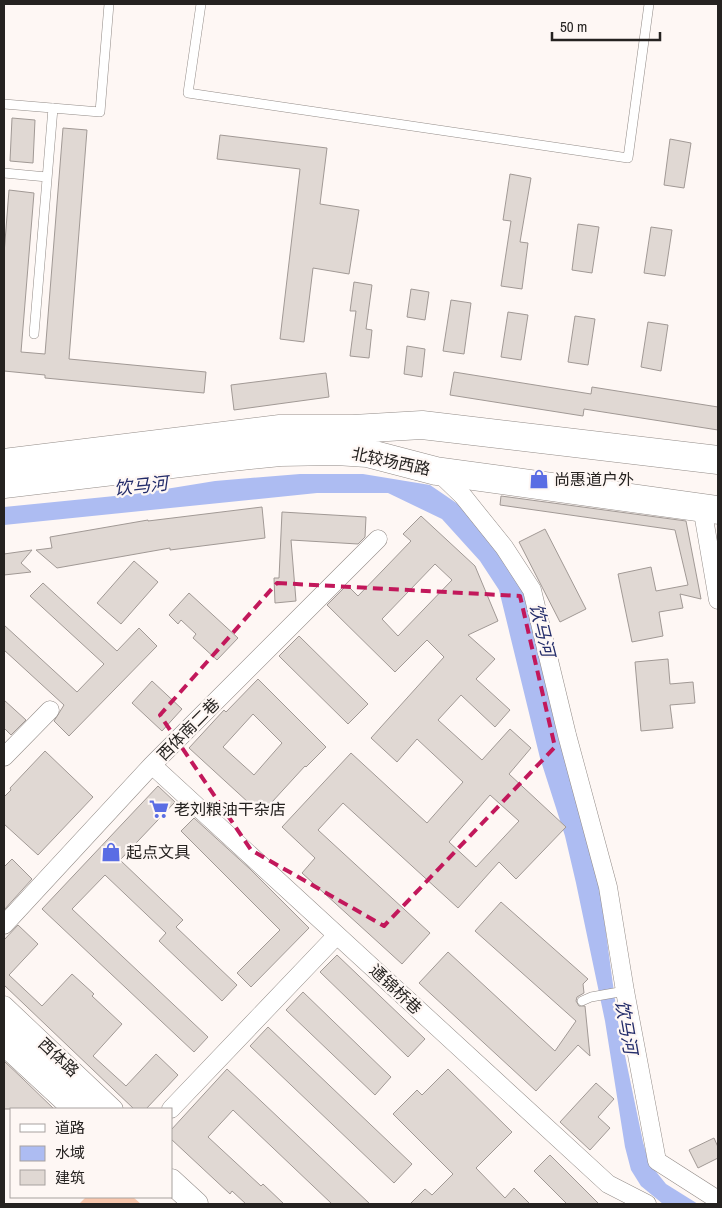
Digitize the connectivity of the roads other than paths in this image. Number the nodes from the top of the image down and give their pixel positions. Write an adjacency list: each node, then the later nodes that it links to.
1 (109, 4): 5 (lane)
2 (201, 4): 3 (lane)
3 (649, 4)
4 (4, 104): 5 (lane)
5 (53, 108): 7 (lane)
6 (4, 173): 7 (lane)
7 (47, 176): 8 (lane)
8 (34, 334)
9 (354, 429): 11 (main road, 北较场西路); 12 (main road, 北较场西路); 14 (main road)
10 (367, 453): 13 (main road, 北较场西路); 15 (main road, 北较场西路); 16 (main road)
11 (718, 460)
12 (4, 463)
13 (436, 471): 16 (main road, 北较场西路); 24 (street)
14 (718, 475)
15 (4, 484)
16 (713, 503): 18 (street)
17 (378, 539): 21 (street, 西体南二巷)
18 (718, 600)
19 (50, 710): 20 (street)
20 (4, 758)
21 (152, 765): 22 (street, 西体南二巷); 23 (street, 通锦桥巷)
22 (4, 925)
23 (337, 935): 32 (street); 36 (street, 通锦桥巷)
24 (625, 991): 25 (lane); 35 (street)
25 (587, 999)
26 (4, 1006): 31 (street, 西体路)
27 (4, 1023): 30 (street)
28 (4, 1047): 29 (street, 西体路)
29 (71, 1108)
30 (95, 1108)
31 (113, 1108)
32 (172, 1108)
33 (172, 1174): 34 (street)
34 (181, 1193)
35 (718, 1200)
36 (647, 1204)

